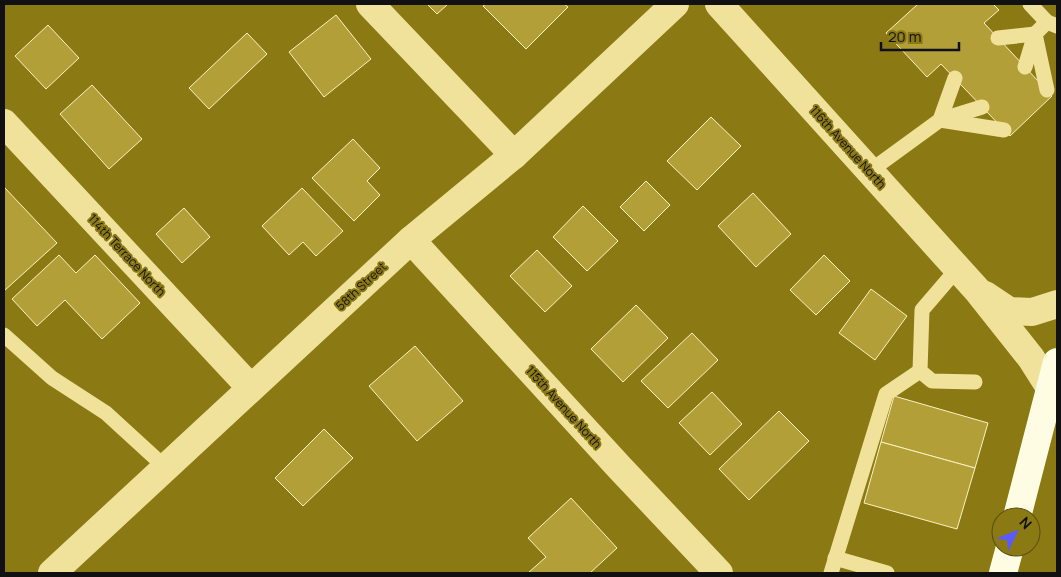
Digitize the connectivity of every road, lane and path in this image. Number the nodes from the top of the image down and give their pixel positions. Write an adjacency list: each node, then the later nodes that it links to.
1 (370, 4): 15 (street)
2 (675, 4): 15 (street, 58th Street)
3 (719, 4): 16 (street, 116th Avenue North)
4 (1030, 4): 5 (lane)
5 (1052, 24): 6 (lane)
6 (1035, 34): 7 (lane); 8 (lane); 10 (lane)
7 (998, 38)
8 (1025, 67)
9 (955, 78): 12 (lane)
10 (1047, 90)
11 (982, 107): 12 (lane)
12 (940, 120): 14 (lane); 16 (lane)
13 (4, 123): 25 (street, 114th Terrace North)
14 (1004, 130)
15 (514, 155): 17 (street, 58th Street)
16 (870, 171): 18 (street, 116th Avenue North)
17 (411, 240): 25 (street, 58th Street); 32 (street, 115th Avenue North)
18 (958, 268): 19 (street, 116th Avenue North); 23 (lane)
19 (977, 290): 20 (street, 116th Avenue North); 26 (street, 116th Avenue North)
20 (1057, 304)
21 (4, 335): 27 (lane)
22 (1057, 362): 26 (main road)
23 (920, 372): 24 (lane); 30 (lane)
24 (975, 382)
25 (250, 387): 27 (street, 58th Street)
26 (1050, 388): 28 (main road)
27 (166, 467): 31 (street, 58th Street)
28 (1020, 507)
29 (1007, 557): 35 (main road)
30 (835, 558): 33 (lane); 34 (lane)
31 (52, 573)
32 (719, 573)
33 (830, 573)
34 (887, 573)
35 (1003, 573)

